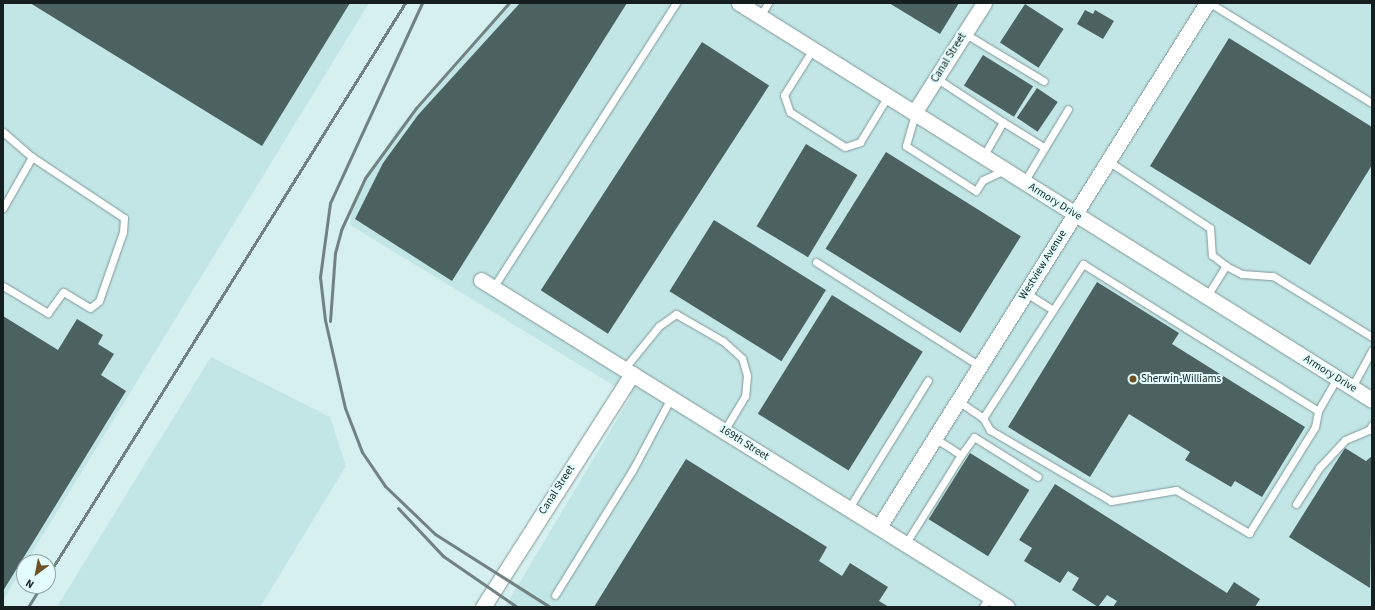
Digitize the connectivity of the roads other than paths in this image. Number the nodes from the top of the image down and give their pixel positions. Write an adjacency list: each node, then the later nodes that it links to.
1 (676, 3): 28 (lane)
2 (739, 3): 7 (street, Armory Drive)
3 (768, 3): 7 (lane)
4 (984, 3): 8 (street, Canal Street)
5 (1207, 3): 21 (street, Westview Avenue)
6 (1210, 3): 13 (lane)
7 (760, 16): 9 (street, Armory Drive)
8 (964, 33): 10 (street, Canal Street); 11 (lane)
9 (813, 49): 12 (street, Armory Drive); 12 (lane)
10 (936, 78): 15 (street, Canal Street); 16 (lane)
11 (1044, 81)
12 (888, 96): 15 (street, Armory Drive)
13 (1372, 103)
14 (1068, 110): 18 (lane)
15 (915, 113): 19 (street, Armory Drive); 22 (lane)
16 (1003, 122): 18 (lane); 19 (lane)
17 (3, 132): 20 (lane)
18 (1045, 148): 23 (lane)
19 (983, 156): 22 (street, Armory Drive)
20 (32, 157): 24 (lane); 29 (lane)
21 (1108, 160): 25 (street, Westview Avenue); 27 (lane)
22 (1005, 170): 23 (street, Armory Drive)
23 (1024, 182): 25 (street, Armory Drive)
24 (3, 208)
25 (1075, 214): 30 (street, Westview Avenue); 31 (street, Armory Drive)
26 (816, 262): 35 (lane)
27 (1226, 266): 31 (lane); 33 (lane)
28 (487, 284): 36 (street, 169th Street)
29 (3, 286)
30 (1026, 293): 32 (lane); 35 (street, Westview Avenue)
31 (1207, 296): 37 (street, Armory Drive)
32 (1052, 309): 43 (lane); 44 (lane)
33 (1372, 337)
34 (1372, 350): 39 (lane)
35 (980, 366): 42 (street, Westview Avenue)
36 (628, 372): 40 (street, 169th Street); 46 (lane); 56 (street, Canal Street)
37 (1337, 378): 39 (street, Armory Drive); 43 (lane)
38 (928, 380): 51 (lane)
39 (1352, 387): 41 (street, Armory Drive)
40 (671, 398): 46 (street, 169th Street); 54 (lane)
41 (1372, 400)
42 (958, 401): 44 (lane); 47 (street, Westview Avenue)
43 (1318, 411): 44 (lane)
44 (984, 418)
45 (1372, 425): 50 (lane)
46 (724, 431): 51 (street, 169th Street)
47 (935, 438): 48 (lane); 52 (street, Westview Avenue)
48 (961, 456): 49 (lane); 53 (lane)
49 (1038, 477)
50 (1296, 504)
51 (848, 508): 52 (street, 169th Street)
52 (879, 527): 53 (street, 169th Street)
53 (906, 543): 55 (street, 169th Street)
54 (554, 595)
55 (986, 602): 57 (street, 169th Street)
56 (483, 607)
57 (1007, 607)

